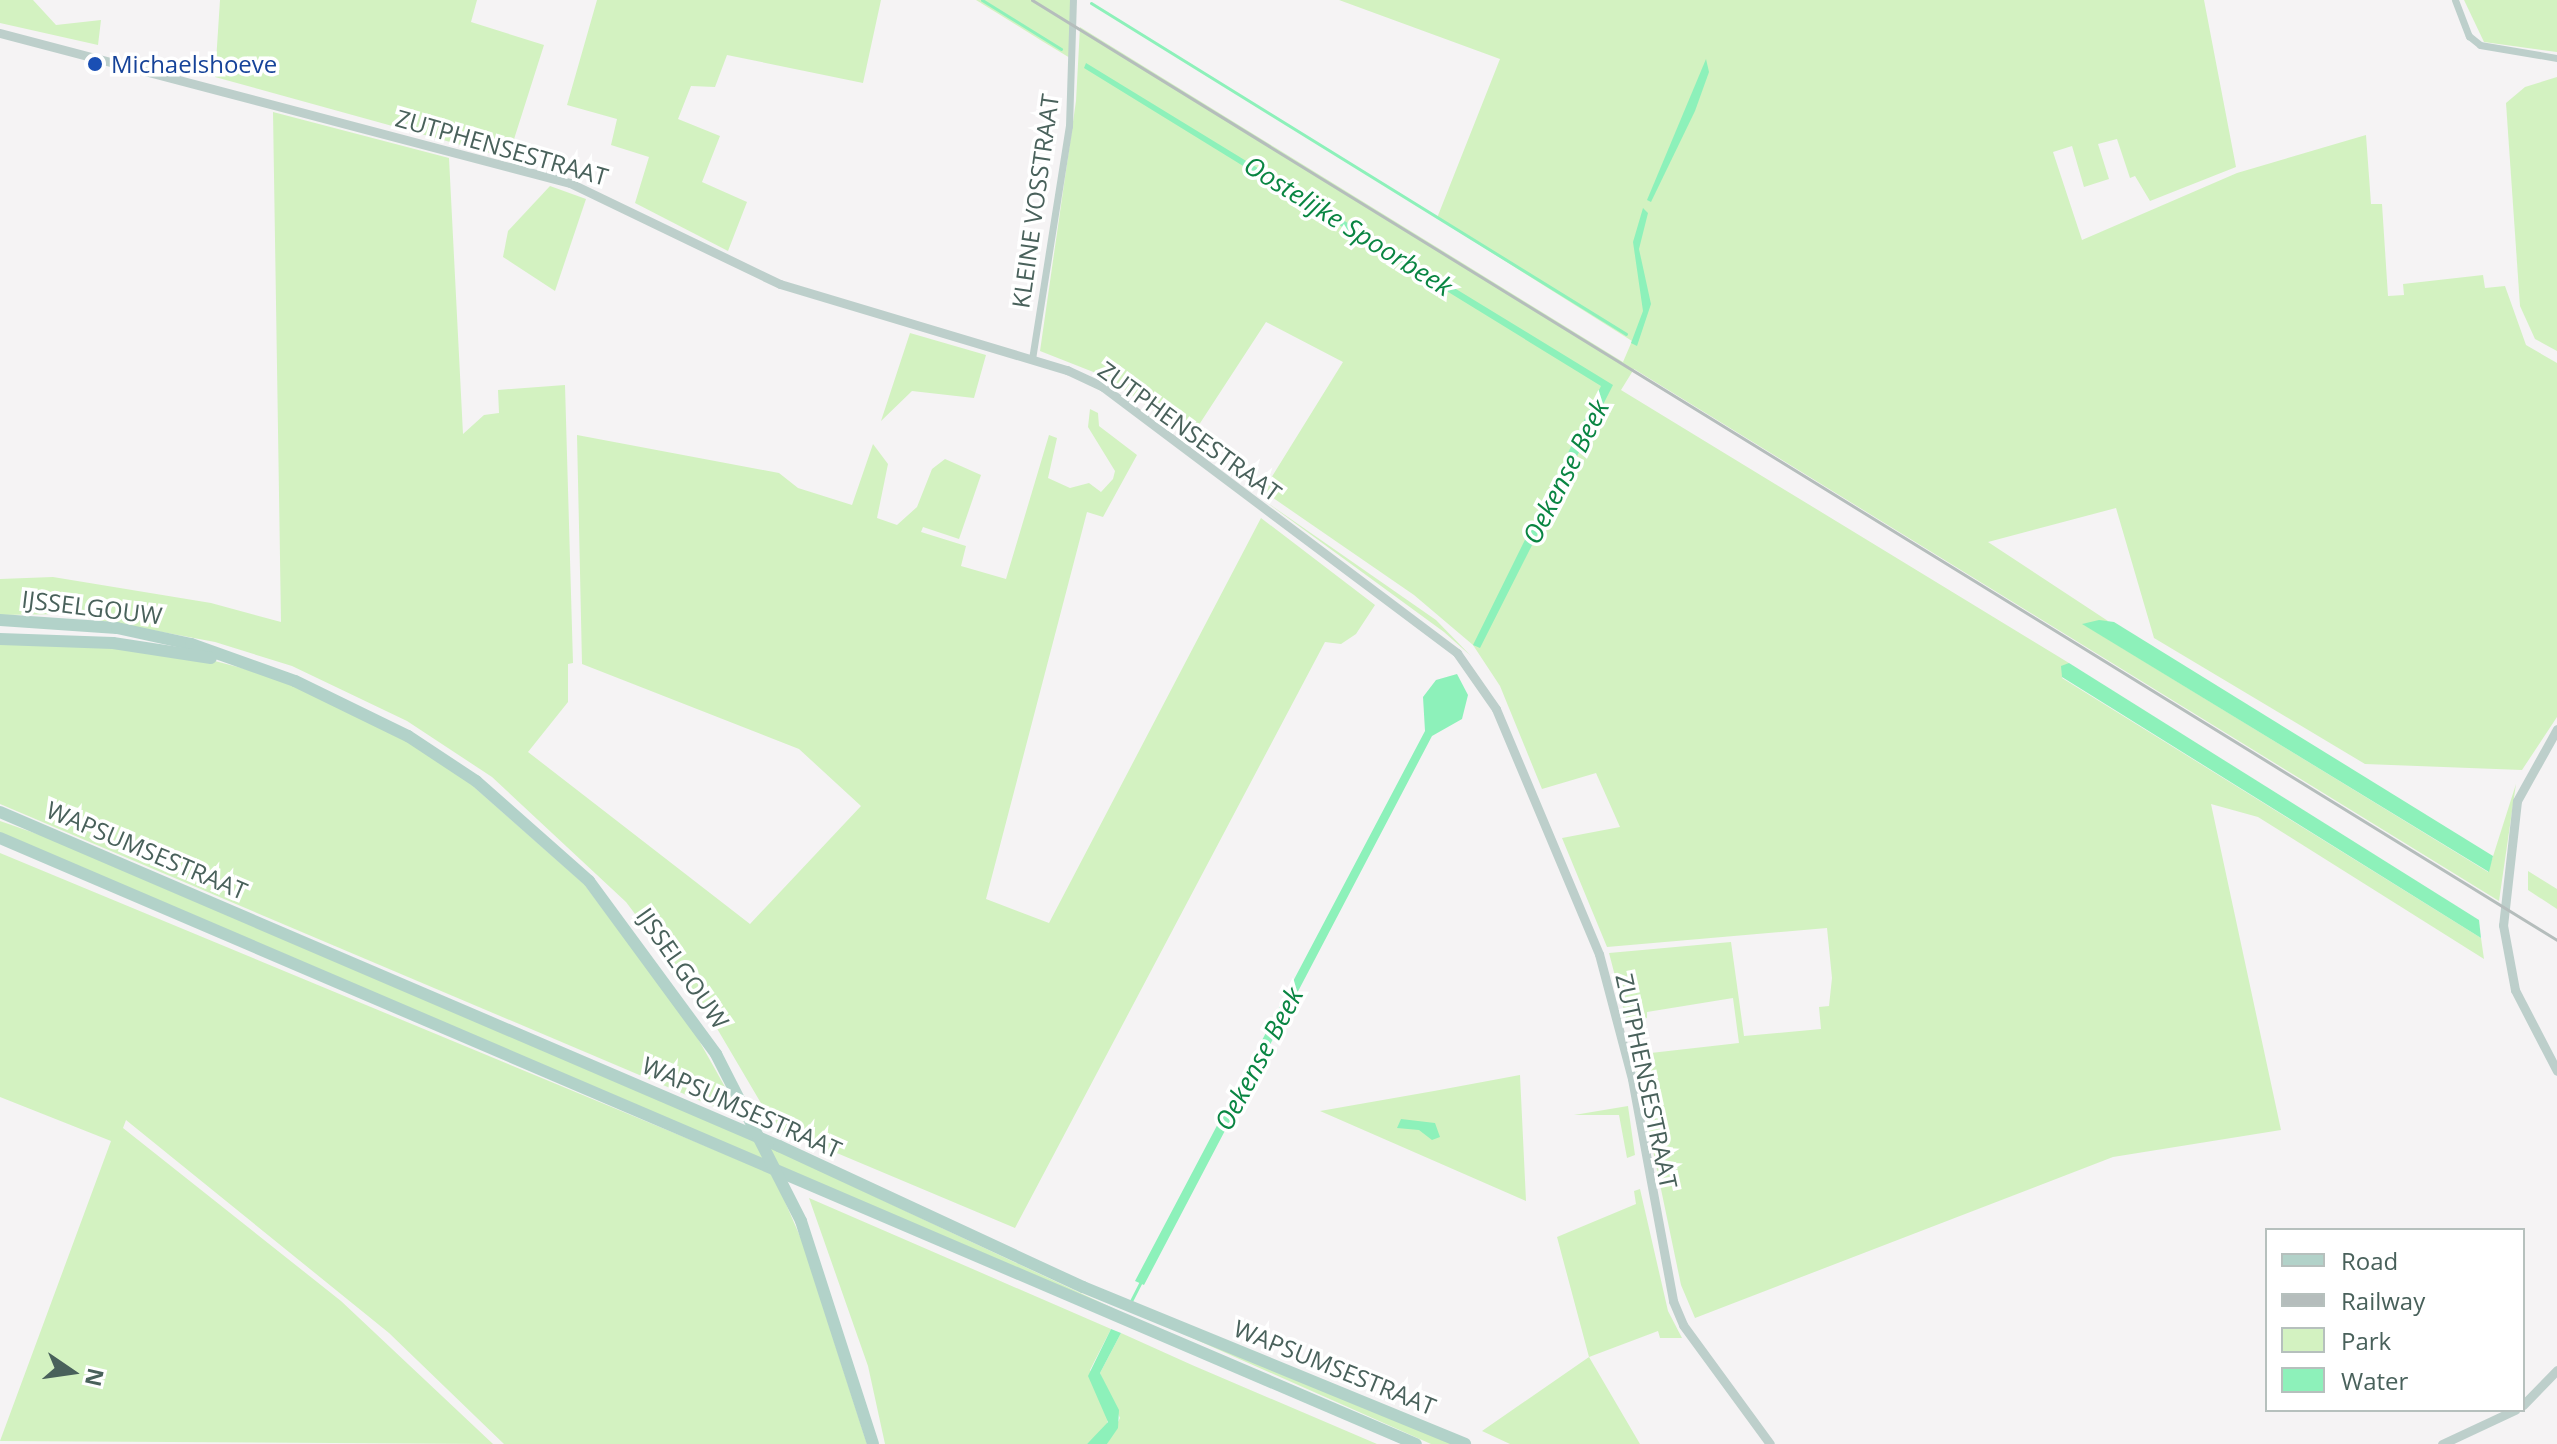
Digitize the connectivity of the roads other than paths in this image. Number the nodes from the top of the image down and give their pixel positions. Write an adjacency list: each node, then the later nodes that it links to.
1 (1073, 0): 5 (street, KLEINE VOSSTRAAT)
2 (2455, 0): 4 (street)
3 (0, 33): 5 (street, ZUTPHENSESTRAAT)
4 (2557, 58)
5 (1032, 359): 21 (street, ZUTPHENSESTRAAT)
6 (0, 620): 8 (main road, IJSSELGOUW)
7 (0, 639): 8 (main road, IJSSELGOUW)
8 (269, 671): 18 (main road, IJSSELGOUW, bridge)
9 (2557, 729): 12 (street)
10 (0, 812): 13 (main road, WAPSUMSESTRAAT)
11 (0, 838): 13 (main road, WAPSUMSESTRAAT)
12 (2557, 1071)
13 (1120, 1309): 14 (main road, WAPSUMSESTRAAT)
14 (1136, 1316): 19 (main road, WAPSUMSESTRAAT); 20 (main road, WAPSUMSESTRAAT)
15 (2557, 1370): 16 (street)
16 (2525, 1403)
17 (2511, 1412): 22 (street)
18 (873, 1444)
19 (1416, 1444)
20 (1465, 1444)
21 (1770, 1444)
22 (2442, 1444)

